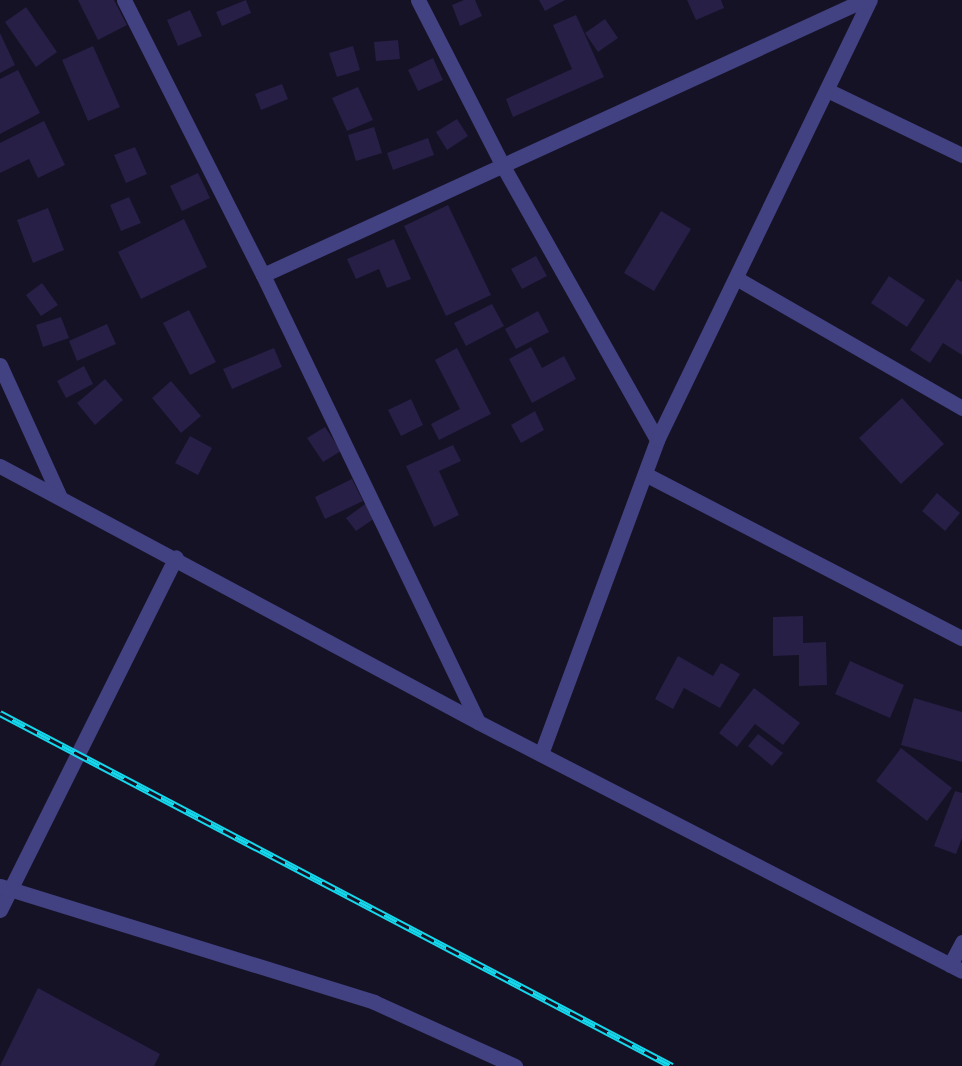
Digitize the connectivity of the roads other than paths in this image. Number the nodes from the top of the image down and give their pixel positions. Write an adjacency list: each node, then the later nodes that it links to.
1 (124, 0): 8 (street)
2 (418, 0): 7 (street)
3 (864, 0): 7 (street)
4 (870, 0): 5 (street)
5 (827, 90): 6 (street); 9 (street)
6 (962, 155)
7 (504, 168): 8 (street); 12 (street)
8 (263, 275): 18 (street)
9 (736, 278): 11 (street); 12 (street)
10 (0, 365): 15 (street)
11 (962, 408)
12 (657, 441): 14 (street)
13 (0, 466): 15 (street)
14 (645, 474): 17 (street); 19 (street)
15 (60, 497): 16 (street)
16 (177, 557): 18 (street); 20 (street)
17 (962, 638)
18 (478, 722): 19 (street)
19 (541, 754): 23 (street)
20 (5, 888): 21 (street); 24 (street)
21 (0, 910)
22 (962, 942): 23 (street)
23 (956, 968)
24 (515, 1066)

